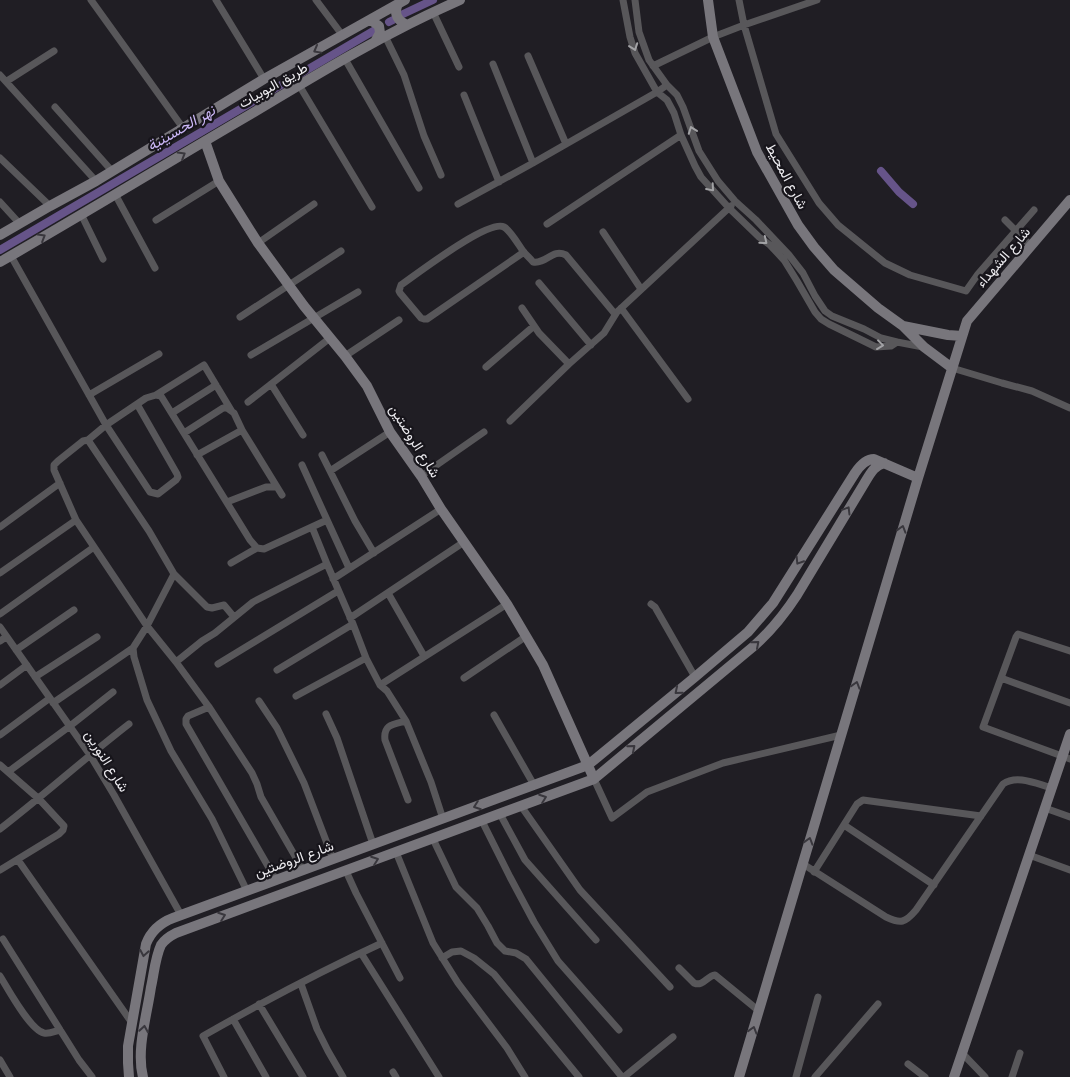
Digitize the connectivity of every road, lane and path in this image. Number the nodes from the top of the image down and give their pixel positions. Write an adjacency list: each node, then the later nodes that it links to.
1 (91, 0): 32 (street)
2 (216, 0): 25 (street)
3 (316, 0): 15 (street)
4 (460, 0): 11 (main road, طريق البوبيات)
5 (624, 0): 29 (street, one-way to 29)
6 (634, 0): 22 (street)
7 (708, 0): 16 (main road, شارع المحيط)
8 (739, 0): 14 (street)
9 (817, 0): 14 (street)
10 (402, 2): 12 (main road, طريق البوبيات); 13 (main road)
11 (433, 12): 13 (main road, طريق البوبيات); 23 (street)
12 (368, 21): 15 (main road, طريق البوبيات); 17 (main road)
13 (407, 24): 17 (main road, طريق البوبيات)
14 (744, 25): 16 (street); 59 (street)
15 (342, 36): 25 (main road, طريق البوبيات, one-way to 25)
16 (713, 37): 22 (street); 81 (main road, شارع المحيط)
17 (381, 38): 20 (main road, طريق البوبيات); 39 (street)
18 (54, 51): 26 (street)
19 (528, 56): 35 (street)
20 (345, 59): 27 (main road, طريق البوبيات); 43 (street)
21 (493, 64): 37 (street)
22 (653, 66): 28 (street)
23 (459, 67)
24 (0, 75): 26 (street)
25 (264, 79): 32 (main road, طريق البوبيات)
26 (7, 81): 40 (street)
27 (299, 85): 34 (main road, طريق البوبيات); 51 (street)
28 (667, 85): 29 (street); 46 (street, one-way to 28)
29 (657, 92): 33 (street); 35 (street)
30 (464, 96): 42 (street)
31 (55, 107): 38 (street)
32 (183, 128): 38 (main road, طريق البوبيات)
33 (682, 135): 52 (street, one-way to 52); 58 (street)
34 (205, 141): 41 (main road, شارع الروضتين); 44 (main road, طريق البوبيات, one-way to 34)
35 (566, 144): 37 (street)
36 (0, 158): 50 (street)
37 (534, 163): 42 (street)
38 (112, 171): 40 (main road, طريق البوبيات)
39 (440, 175)
40 (96, 181): 50 (main road, طريق البوبيات)
41 (218, 181): 55 (street); 62 (main road, شارع الروضتين)
42 (499, 182): 49 (street)
43 (419, 188)
44 (115, 194): 54 (main road, طريق البوبيات); 69 (street)
45 (1070, 200): 63 (main road, شارع الشهداء)
46 (735, 201): 52 (street); 84 (street)
47 (0, 202): 57 (street)
48 (314, 204): 62 (street)
49 (458, 204)
50 (50, 206): 57 (main road, طريق البوبيات)
51 (372, 207)
52 (728, 208): 72 (street); 84 (street, one-way to 84)
53 (1034, 210): 59 (street)
54 (81, 214): 66 (main road, طريق البوبيات, one-way to 54); 67 (street)
55 (156, 220)
56 (1005, 220): 59 (street)
57 (20, 224): 61 (main road, طريق البوبيات)
58 (547, 224)
59 (1016, 230): 63 (street)
60 (603, 232): 72 (street)
61 (0, 235)
62 (258, 243): 71 (main road, شارع الروضتين)
63 (1031, 246): 82 (main road, شارع الشهداء)
64 (341, 251): 71 (street)
65 (524, 252): 65 (street); 76 (street)
66 (11, 256): 68 (main road, طريق البوبيات); 95 (street)
67 (103, 259)
68 (0, 262)
69 (155, 268)
70 (539, 283): 85 (street)
71 (288, 285): 77 (street); 78 (main road, شارع الروضتين)
72 (641, 290): 75 (street)
73 (358, 292): 78 (street)
74 (522, 308): 80 (street)
75 (621, 308): 76 (street); 97 (street)
76 (615, 314): 85 (street)
77 (240, 317)
78 (313, 318): 83 (main road, شارع الروضتين); 88 (street)
79 (399, 320): 89 (street)
80 (534, 326): 90 (street); 91 (street)
81 (903, 326): 82 (main road, شارع المحيط); 86 (main road, شارع المحيط)
82 (962, 336): 92 (main road, شارع الشهداء)
83 (330, 338): 89 (main road, شارع الروضتين); 93 (street)
84 (896, 342): 86 (street)
85 (591, 345): 90 (street)
86 (924, 347): 92 (main road, شارع المحيط)
87 (159, 354): 95 (street)
88 (252, 355)
89 (345, 356): 106 (main road, شارع الروضتين)
90 (569, 364): 103 (street)
91 (486, 368)
92 (952, 368): 100 (street); 117 (main road, شارع الشهداء)
93 (271, 384): 98 (street); 109 (street)
94 (216, 385): 96 (street); 101 (street); 102 (street)
95 (89, 395): 104 (street)
96 (156, 395): 99 (street); 102 (street)
97 (688, 399)
98 (248, 402)
99 (137, 404): 104 (street); 104 (street)
100 (1070, 408)
101 (231, 410): 105 (street); 108 (street)
102 (172, 413): 108 (street)
103 (510, 421)
104 (106, 425): 110 (street)
105 (242, 430): 111 (street); 119 (street)
106 (390, 432): 115 (street); 116 (main road, شارع الروضتين)
107 (484, 432): 116 (street)
108 (184, 433): 111 (street)
109 (303, 435)
110 (88, 440): 118 (street); 135 (street)
111 (197, 455): 121 (street)
112 (322, 455): 115 (street)
113 (884, 463): 117 (main road); 160 (main road, one-way to 160); 184 (main road, one-way to 113)
114 (302, 465): 124 (street)
115 (330, 471): 130 (street)
116 (421, 476): 122 (main road, شارع الروضتين)
117 (918, 478): 178 (main road, شارع الشهداء, one-way to 117)
118 (60, 484): 123 (street); 125 (street)
119 (277, 487): 120 (street); 121 (street)
120 (282, 495)
121 (227, 502): 129 (street)
122 (441, 509): 127 (main road, شارع الروضتين); 130 (street)
123 (76, 520): 128 (street); 134 (street)
124 (328, 520): 126 (street); 133 (street)
125 (0, 527)
126 (312, 527): 129 (street); 132 (street)
127 (464, 542): 138 (street); 139 (main road, شارع الروضتين)
128 (94, 547): 142 (street); 145 (street)
129 (257, 548): 131 (street)
130 (374, 553): 133 (street)
131 (231, 563)
132 (327, 564): 136 (street); 143 (street)
133 (349, 568): 136 (street)
134 (0, 573)
135 (174, 574): 143 (street); 145 (street)
136 (333, 579): 137 (street)
137 (338, 591): 144 (street); 156 (street)
138 (388, 592): 144 (street); 153 (street)
139 (507, 604): 148 (main road, شارع الروضتين); 153 (street)
140 (651, 604): 160 (street)
141 (74, 610): 151 (street)
142 (0, 614)
143 (234, 617): 155 (street)
144 (352, 621): 154 (street); 158 (street)
145 (147, 626): 150 (street); 155 (street)
146 (0, 627): 149 (street, شارع النورين)
147 (97, 636): 159 (street)
148 (525, 637): 161 (street); 182 (main road, شارع الروضتين)
149 (3, 639): 151 (street, شارع النورين)
150 (133, 648): 167 (street); 212 (street)
151 (16, 650): 157 (street, شارع النورين)
152 (1070, 650): 162 (street)
153 (424, 656): 164 (street)
154 (366, 658): 164 (street); 166 (street)
155 (176, 662): 170 (street)
156 (218, 664)
157 (27, 666): 159 (street, شارع النورين); 163 (street)
158 (278, 670)
159 (35, 677): 167 (street, شارع النورين)
160 (695, 677): 182 (main road, one-way to 182)
161 (464, 678)
162 (1001, 678): 169 (street); 180 (street)
163 (0, 685)
164 (380, 685): 173 (street)
165 (113, 692): 175 (street)
166 (296, 696)
167 (52, 700): 175 (street, شارع النورين); 177 (street)
168 (259, 701): 202 (street)
169 (1070, 703)
170 (209, 707): 206 (street); 210 (street)
171 (326, 714): 199 (street)
172 (494, 715): 185 (street)
173 (406, 721): 188 (street); 194 (street)
174 (129, 724): 179 (street)
175 (70, 726): 179 (street, شارع النورين); 183 (street)
176 (1070, 734): 180 (main road)
177 (0, 735)
178 (841, 735): 184 (street); 204 (main road, شارع الشهداء, one-way to 178)
179 (90, 755): 187 (street); 213 (street, شارع النورين)
180 (1066, 757): 186 (main road)
181 (0, 765): 183 (street)
182 (588, 765): 184 (main road, شارع الروضتين); 185 (main road, شارع الروضتين)
183 (8, 772): 187 (street)
184 (594, 779): 189 (main road, شارع الروضتين, one-way to 184)
185 (534, 785): 194 (main road, شارع الروضتين, one-way to 194)
186 (1052, 788): 190 (main road); 192 (street)
187 (38, 799): 197 (street); 203 (street)
188 (408, 800)
189 (522, 806): 191 (main road, شارع الروضتين); 223 (street)
190 (1045, 808): 193 (street); 201 (main road)
191 (500, 814): 195 (main road, شارع الروضتين); 215 (street)
192 (981, 816): 196 (street); 211 (street)
193 (1070, 817)
194 (442, 819): 199 (main road, شارع الروضتين)
195 (482, 821): 198 (main road, شارع الروضتين); 231 (street)
196 (844, 825): 209 (street); 211 (street)
197 (0, 829)
198 (433, 839): 200 (main road, شارع الروضتين); 248 (street)
199 (372, 844): 202 (main road, شارع الروضتين)
200 (396, 852): 208 (main road, شارع الروضتين, one-way to 200); 218 (street)
201 (1029, 856): 207 (street); 233 (main road)
202 (333, 859): 206 (main road, شارع الروضتين)
203 (18, 860): 205 (street); 229 (street)
204 (802, 864): 209 (street); 227 (main road, شارع الشهداء)
205 (0, 870)
206 (303, 870): 210 (main road, شارع الروضتين)
207 (1070, 870)
208 (346, 871): 216 (street); 240 (main road, شارع الروضتين, one-way to 208)
209 (814, 872): 211 (street)
210 (276, 880): 212 (main road, شارع الروضتين)
211 (934, 885)
212 (247, 891): 213 (main road, شارع الروضتين)
213 (181, 915): 229 (main road, شارع الروضتين, one-way to 229)
214 (3, 938): 230 (street)
215 (596, 940)
216 (382, 943): 217 (street); 221 (street)
217 (360, 953): 222 (street); 245 (street)
218 (442, 958): 246 (street); 247 (street)
219 (679, 968): 227 (street)
220 (0, 976): 230 (street)
221 (400, 978)
222 (300, 984): 225 (street); 244 (street)
223 (670, 987)
224 (818, 997): 250 (street)
225 (259, 1004): 228 (street); 243 (street)
226 (878, 1004): 251 (street)
227 (759, 1010): 249 (main road, شارع الشهداء, one-way to 227)
228 (233, 1019): 241 (street); 242 (street)
229 (132, 1023): 239 (main road, شارع الروضتين)
230 (60, 1030): 238 (street)
231 (619, 1030)
232 (673, 1037): 248 (street)
233 (962, 1053): 253 (main road); 254 (street)
234 (1020, 1053): 255 (street)
235 (0, 1060): 237 (street)
236 (908, 1064): 252 (street)
237 (10, 1077)
238 (92, 1077)
239 (129, 1077)
240 (143, 1077)
241 (224, 1077)
242 (266, 1077)
243 (302, 1077)
244 (343, 1077)
245 (439, 1077)
246 (525, 1077)
247 (579, 1077)
248 (623, 1077)
249 (739, 1077)
250 (796, 1077)
251 (815, 1077)
252 (926, 1077)
253 (954, 1077)
254 (985, 1077)
255 (1012, 1077)

